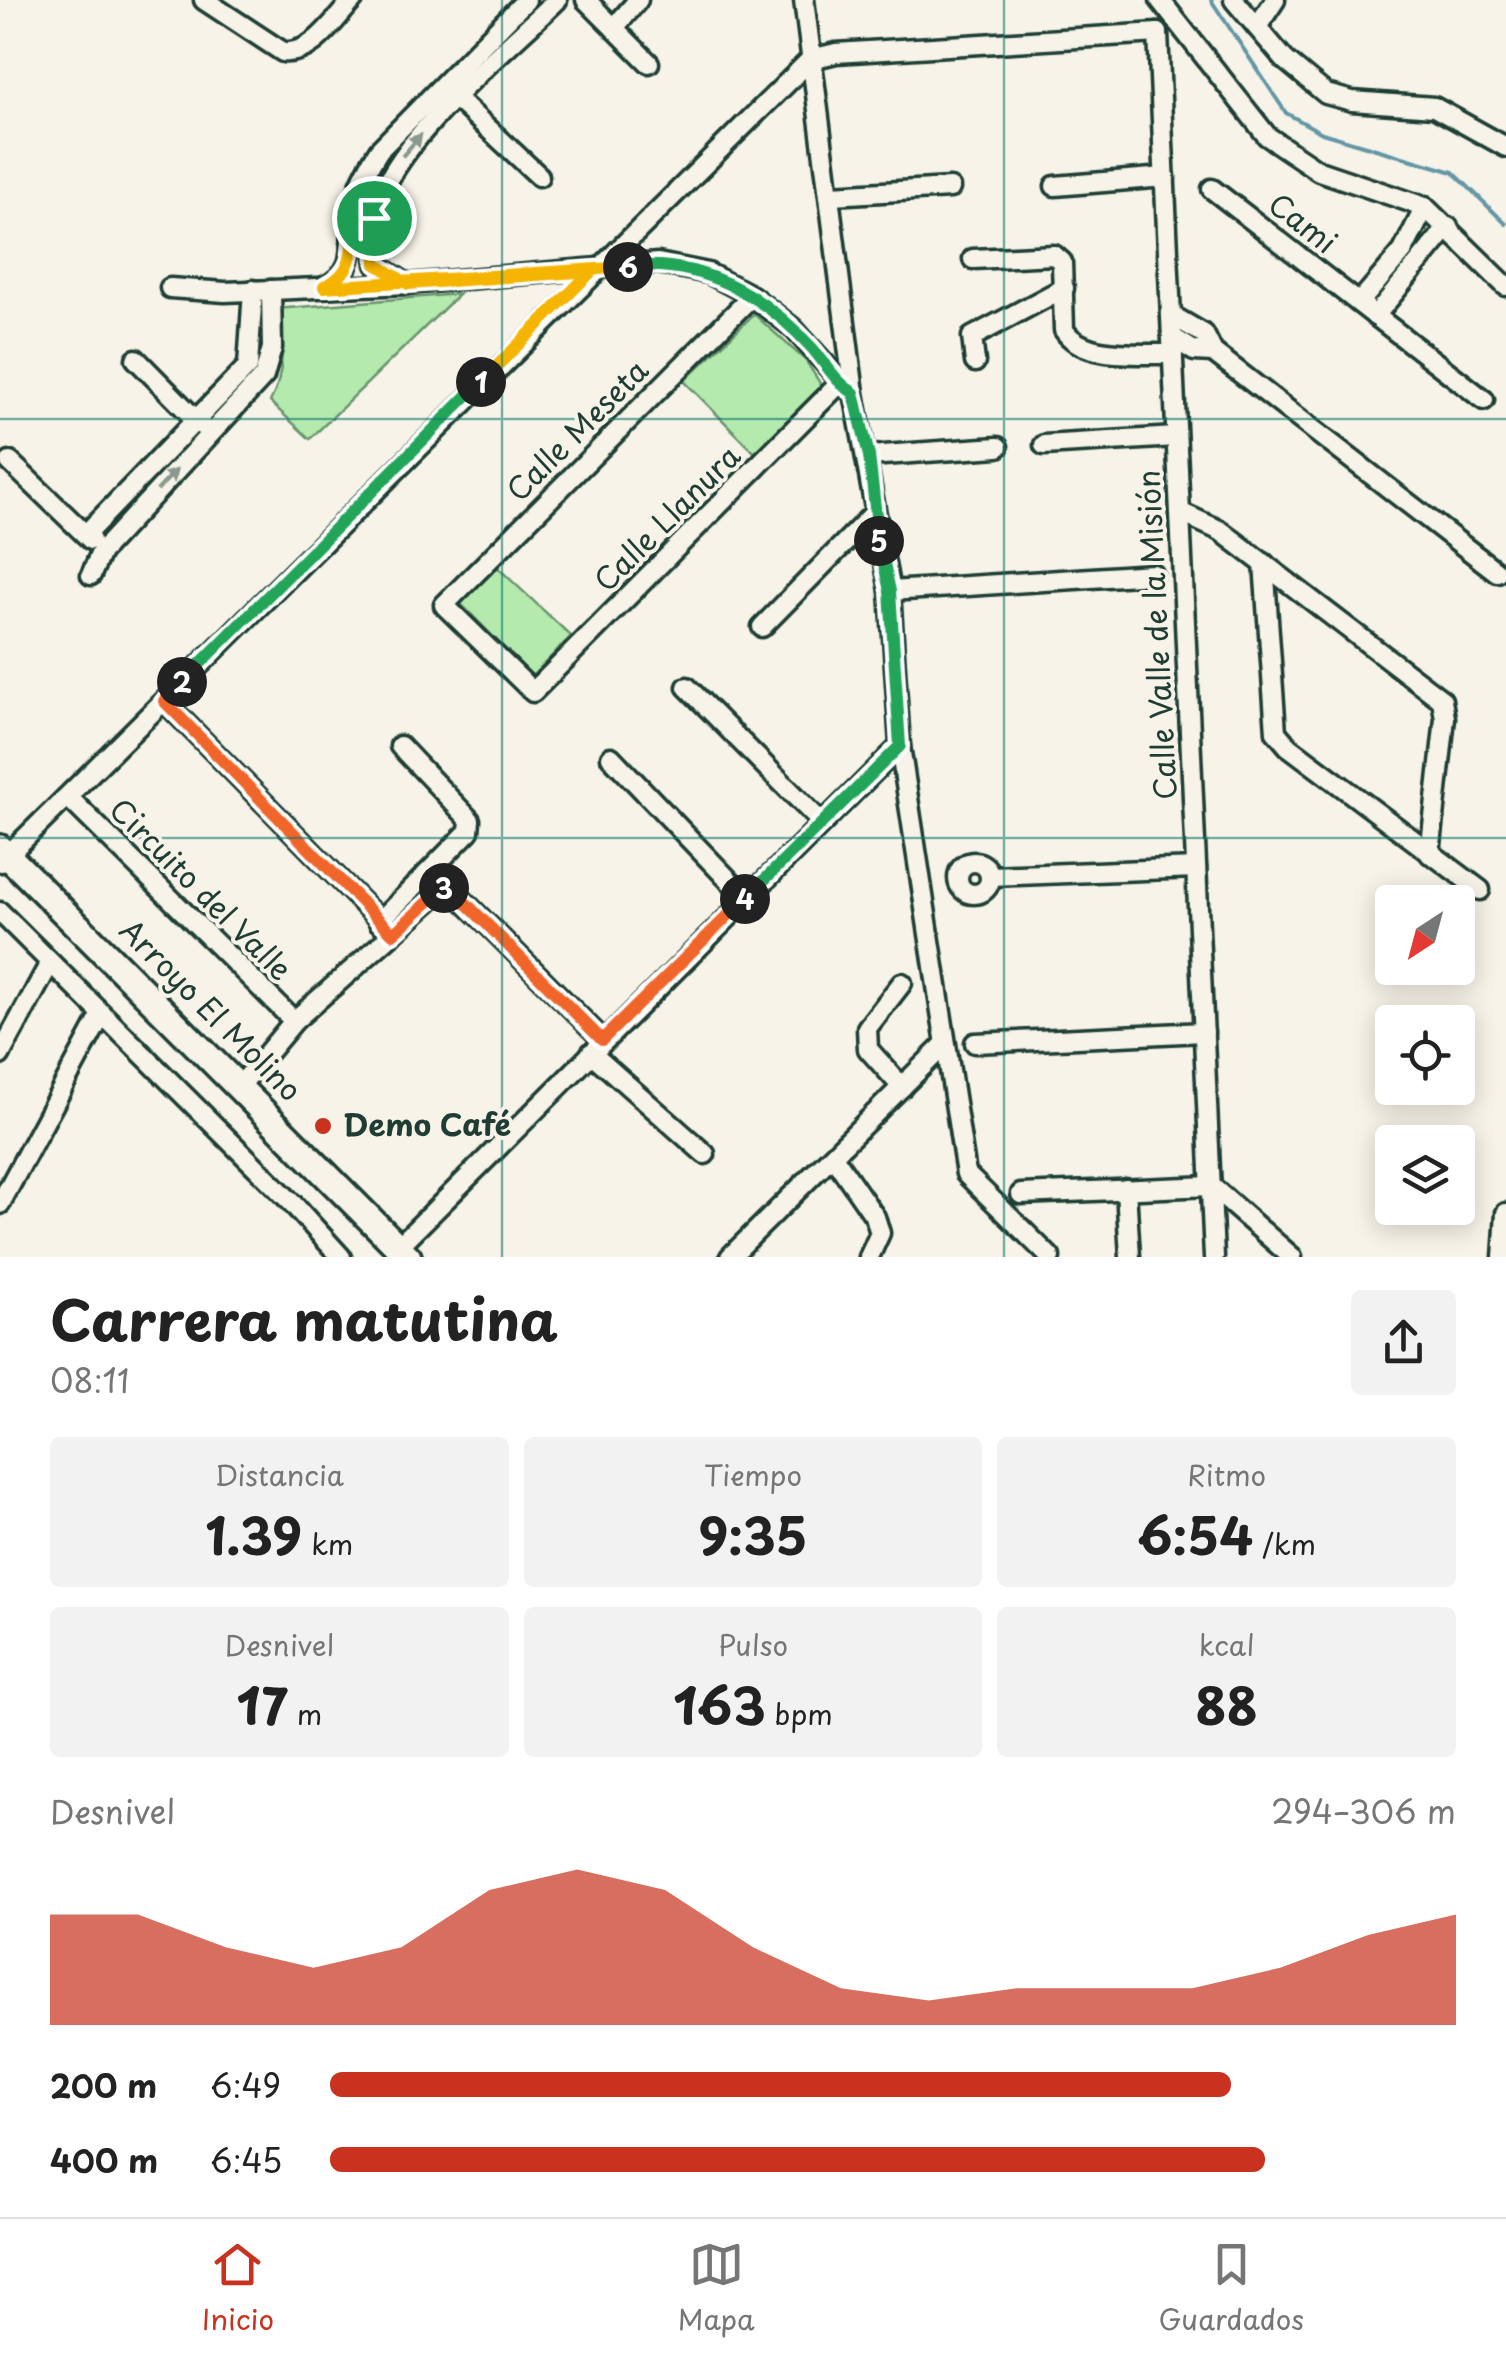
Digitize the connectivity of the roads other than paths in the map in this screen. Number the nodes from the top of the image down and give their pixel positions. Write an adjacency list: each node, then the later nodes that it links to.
1 (204, 0): 2 (street)
2 (352, 0)
3 (526, 0): 17 (street)
4 (556, 0): 18 (street)
5 (586, 0): 13 (street)
6 (638, 0): 13 (street)
7 (804, 0): 15 (street)
8 (1160, 0): 11 (street)
9 (1234, 0): 12 (street)
10 (1275, 0): 12 (street)
11 (1176, 20): 14 (street); 26 (street)
12 (1257, 27): 19 (street)
13 (614, 28): 16 (street)
14 (1158, 33): 15 (street); 21 (street, Calle Valle de la Misión)
15 (810, 59): 25 (street); 31 (street)
16 (649, 63)
17 (441, 84): 18 (street); 27 (street)
18 (457, 99): 20 (street); 28 (street, one-way to 18)
19 (1506, 147)
20 (539, 176)
21 (1165, 177): 22 (street); 40 (street, Calle Valle de la Misión)
22 (1055, 186)
23 (950, 188): 25 (street)
24 (1212, 190): 39 (street, Cami)
25 (832, 195): 47 (street)
26 (1425, 207): 29 (street); 39 (street)
27 (353, 214): 28 (street); 34 (street)
28 (374, 218): 32 (street)
29 (1448, 226): 33 (street); 41 (street)
30 (973, 259): 36 (street)
31 (592, 271): 32 (street); 38 (street); 68 (street)
32 (408, 284): 34 (street)
33 (1506, 286)
34 (324, 287): 37 (street)
35 (170, 288): 37 (street)
36 (1064, 288): 42 (street); 45 (street)
37 (262, 290): 46 (street)
38 (752, 296): 47 (street); 67 (street, Calle Meseta)
39 (1358, 303): 41 (street, Cami)
40 (1171, 315): 42 (street, Calle Valle de la Misión); 43 (street)
41 (1375, 316): 48 (street, Cami)
42 (1172, 346): 43 (street); 51 (street, Calle Valle de la Misión)
43 (1212, 352): 61 (street)
44 (136, 359): 49 (street)
45 (974, 362)
46 (256, 371): 49 (street); 50 (street)
47 (847, 389): 54 (street); 67 (street, Calle Llanura)
48 (1484, 400)
49 (195, 417): 50 (street); 58 (street)
50 (208, 435): 59 (street, one-way to 50)
51 (1176, 437): 52 (street); 56 (street, Calle Valle de la Misión)
52 (1044, 444)
53 (998, 446): 54 (street)
54 (869, 456): 57 (street)
55 (10, 462): 58 (street)
56 (1180, 505): 60 (street); 76 (street, Calle Valle de la Misión)
57 (874, 514): 64 (street); 65 (street)
58 (86, 534): 59 (street)
59 (101, 552): 63 (street)
60 (1264, 564): 74 (street); 74 (street)
61 (1497, 572)
62 (1153, 574): 64 (street)
63 (90, 575)
64 (890, 591): 70 (street)
65 (762, 627)
66 (686, 688): 73 (street)
67 (533, 692)
68 (164, 701): 72 (street); 81 (street)
69 (400, 746): 81 (street)
70 (900, 746): 73 (street); 88 (street)
71 (611, 757): 79 (street)
72 (68, 797): 75 (street); 85 (street, Circuito del Valle)
73 (820, 821): 79 (street)
74 (1430, 854): 78 (street)
75 (2, 855): 91 (street, Arroyo El Molino)
76 (1196, 868): 77 (street); 86 (street, Calle Valle de la Misión)
77 (990, 876)
78 (1480, 890)
79 (746, 898): 89 (street)
80 (0, 912): 82 (street)
81 (386, 928): 85 (street, Circuito del Valle); 89 (street, Circuito del Valle)
82 (50, 963): 84 (street); 90 (street)
83 (902, 982): 92 (street)
84 (101, 1016): 98 (street); 101 (street)
85 (294, 1021): 91 (street, Circuito del Valle)
86 (1204, 1032): 87 (street); 95 (street, Calle Valle de la Misión)
87 (975, 1043)
88 (945, 1044): 92 (street); 104 (street)
89 (597, 1046): 93 (street); 100 (street)
90 (0, 1055)
91 (240, 1086): 100 (street, Arroyo El Molino)
92 (902, 1087): 94 (street)
93 (705, 1154)
94 (833, 1156): 102 (street); 103 (street)
95 (1210, 1186): 96 (street); 106 (street, Calle Valle de la Misión); 107 (street)
96 (1126, 1188): 97 (street); 105 (street)
97 (1021, 1194)
98 (0, 1204)
99 (1506, 1214): 108 (street)
100 (403, 1252)
101 (341, 1257)
102 (730, 1257)
103 (869, 1257)
104 (1050, 1257)
105 (1130, 1257)
106 (1214, 1257)
107 (1292, 1257)
108 (1504, 1257)

